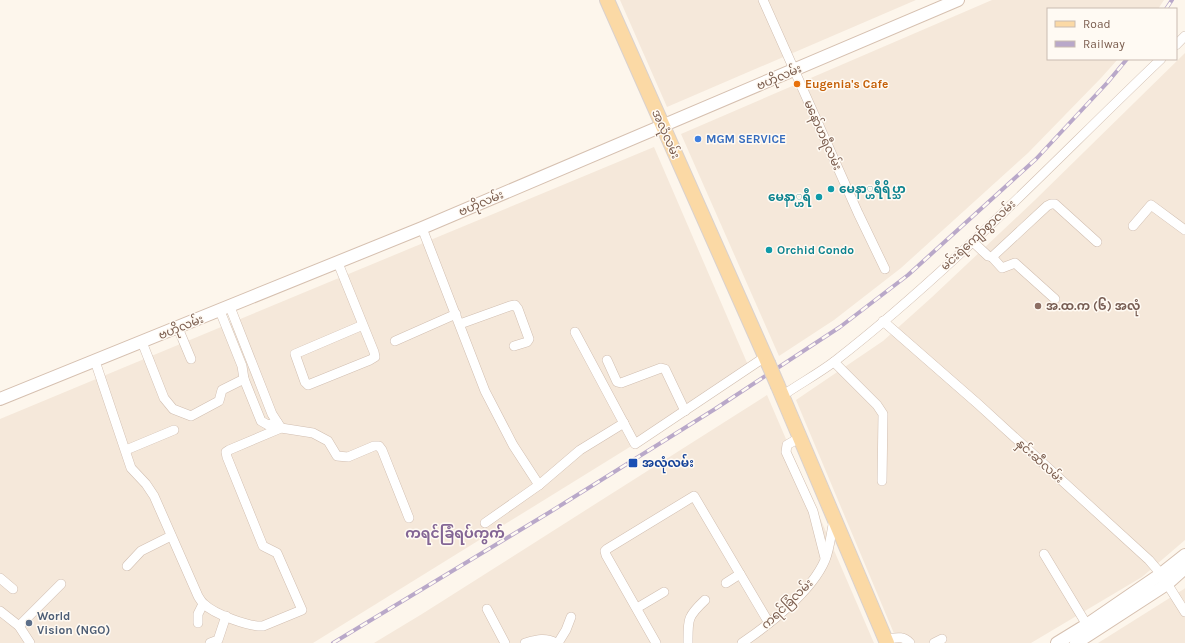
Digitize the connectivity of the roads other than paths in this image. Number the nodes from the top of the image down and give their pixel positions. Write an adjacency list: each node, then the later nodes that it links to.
1 (607, 0): 8 (main road, အလုံလမ်း)
2 (763, 0): 7 (street, မနော်ဟရီလမ်း)
3 (958, 0): 7 (main road, ဗဟိုလမ်း)
4 (1185, 36): 5 (street)
5 (1177, 44)
6 (1160, 60): 12 (street, မင်းရဲကျော်စွာလမ်း)
7 (795, 71): 8 (main road, ဗဟိုလမ်း); 16 (street, မနော်ဟရီလမ်း)
8 (662, 126): 10 (main road, ဗဟိုလမ်း); 30 (main road, အလုံလမ်း)
9 (1133, 226): 11 (street)
10 (422, 228): 15 (main road, ဗဟိုလမ်း); 19 (street)
11 (1185, 230)
12 (973, 242): 14 (street); 20 (street, မင်းရဲကျော်စွာလမ်း)
13 (1097, 242): 14 (street)
14 (992, 257): 17 (street)
15 (338, 263): 18 (main road, ဗဟိုလမ်း); 22 (street)
16 (885, 269)
17 (1056, 299)
18 (225, 309): 23 (main road, ဗဟိုလမ်း); 33 (street); 38 (street)
19 (456, 314): 21 (street); 25 (street)
20 (883, 321): 32 (street, မင်းရဲကျော်စွာလမ်း); 55 (street, နှင်းဆီလမ်း)
21 (460, 324): 27 (street); 43 (street)
22 (363, 325): 22 (street)
23 (178, 328): 26 (main road, ဗဟိုလမ်း); 28 (street)
24 (575, 332): 37 (street)
25 (395, 341)
26 (142, 342): 31 (main road, ဗဟိုလမ်း); 33 (street)
27 (514, 346)
28 (191, 359)
29 (607, 360): 36 (street)
30 (766, 360): 34 (main road, အလုံလမ်း, bridge); 36 (street)
31 (96, 361): 35 (main road, ဗဟိုလမ်း); 41 (street)
32 (834, 362): 34 (street, မင်းရဲကျော်စွာလမ်း); 42 (street)
33 (244, 380): 38 (street)
34 (780, 391): 40 (main road, အလုံလမ်း)
35 (0, 399)
36 (685, 411): 37 (street)
37 (624, 423): 43 (street)
38 (279, 425): 44 (street); 66 (street)
39 (174, 430): 41 (street)
40 (800, 438): 45 (main road, အလုံလမ်း); 50 (street)
41 (126, 450): 47 (street)
42 (882, 481)
43 (539, 485): 46 (street)
44 (409, 518)
45 (834, 520): 50 (street); 72 (main road, အလုံလမ်း)
46 (485, 523)
47 (171, 536): 51 (street); 61 (street)
48 (1044, 554): 71 (street)
49 (1185, 555): 55 (main road)
50 (825, 560): 69 (street, ကရင်ခြံလမ်း)
51 (127, 566)
52 (1185, 568): 55 (main road)
53 (740, 574): 56 (street); 62 (street); 69 (street)
54 (0, 578): 58 (street)
55 (1164, 579): 65 (street, နှင်းဆီလမ်း); 71 (main road)
56 (726, 583)
57 (61, 584): 70 (street)
58 (13, 590)
59 (664, 592): 62 (street)
60 (705, 600): 79 (street)
61 (203, 604): 66 (street); 68 (street)
62 (637, 608): 78 (street)
63 (487, 609): 75 (street)
64 (0, 611): 70 (street)
65 (1185, 612)
66 (226, 616): 74 (street)
67 (571, 617): 77 (street)
68 (198, 623)
69 (769, 623): 80 (street, ကရင်ခြံလမ်း)
70 (19, 626): 73 (street)
71 (1090, 629): 82 (main road); 83 (main road)
72 (886, 641): 81 (street)
73 (30, 643)
74 (210, 643)
75 (505, 643)
76 (525, 643): 77 (street)
77 (557, 643)
78 (656, 643)
79 (688, 643)
80 (742, 643)
81 (910, 643)
82 (1056, 643)
83 (1076, 643)

